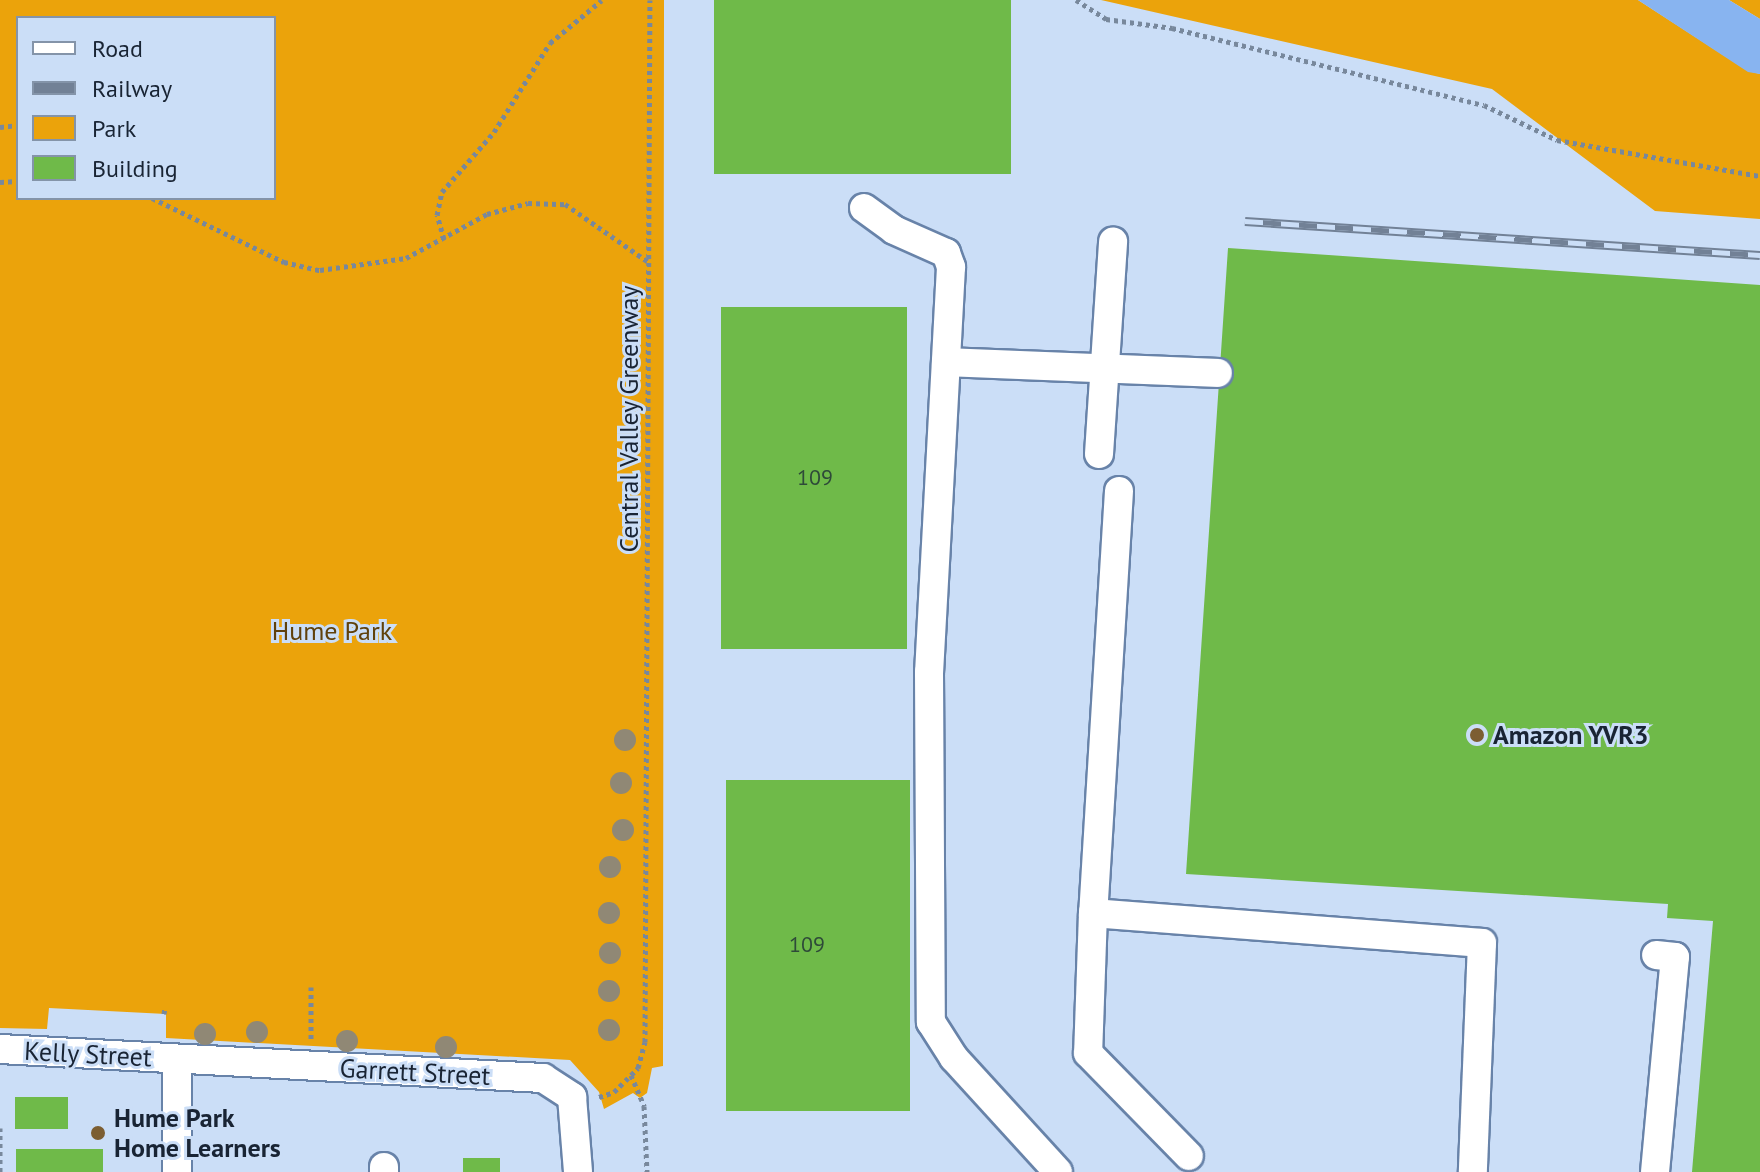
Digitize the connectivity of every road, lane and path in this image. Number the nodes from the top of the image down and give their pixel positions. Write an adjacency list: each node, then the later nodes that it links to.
1 (602, 0): 7 (path)
2 (650, 0): 9 (path)
3 (1076, 0): 4 (path)
4 (1760, 176)
5 (156, 200): 7 (path, Central Valley Greenway)
6 (864, 208): 10 (street)
7 (444, 239): 9 (path, Central Valley Greenway)
8 (1113, 241): 11 (street)
9 (651, 264): 21 (path, Central Valley Greenway)
10 (946, 362): 11 (street); 29 (street)
11 (1104, 369): 12 (street); 13 (street)
12 (1218, 373)
13 (1099, 454)
14 (1119, 491): 15 (street)
15 (1093, 913): 24 (street); 30 (street)
16 (1656, 955): 31 (street)
17 (311, 987): 18 (path)
18 (311, 1034)
19 (0, 1049): 20 (street, Kelly Street)
20 (177, 1059): 26 (street); 27 (street, Garrett Street)
21 (631, 1075): 22 (path); 28 (path)
22 (597, 1097)
23 (0, 1128): 25 (path)
24 (1189, 1156)
25 (0, 1172)
26 (177, 1172)
27 (578, 1172)
28 (647, 1172)
29 (1058, 1172)
30 (1473, 1172)
31 (1655, 1172)

